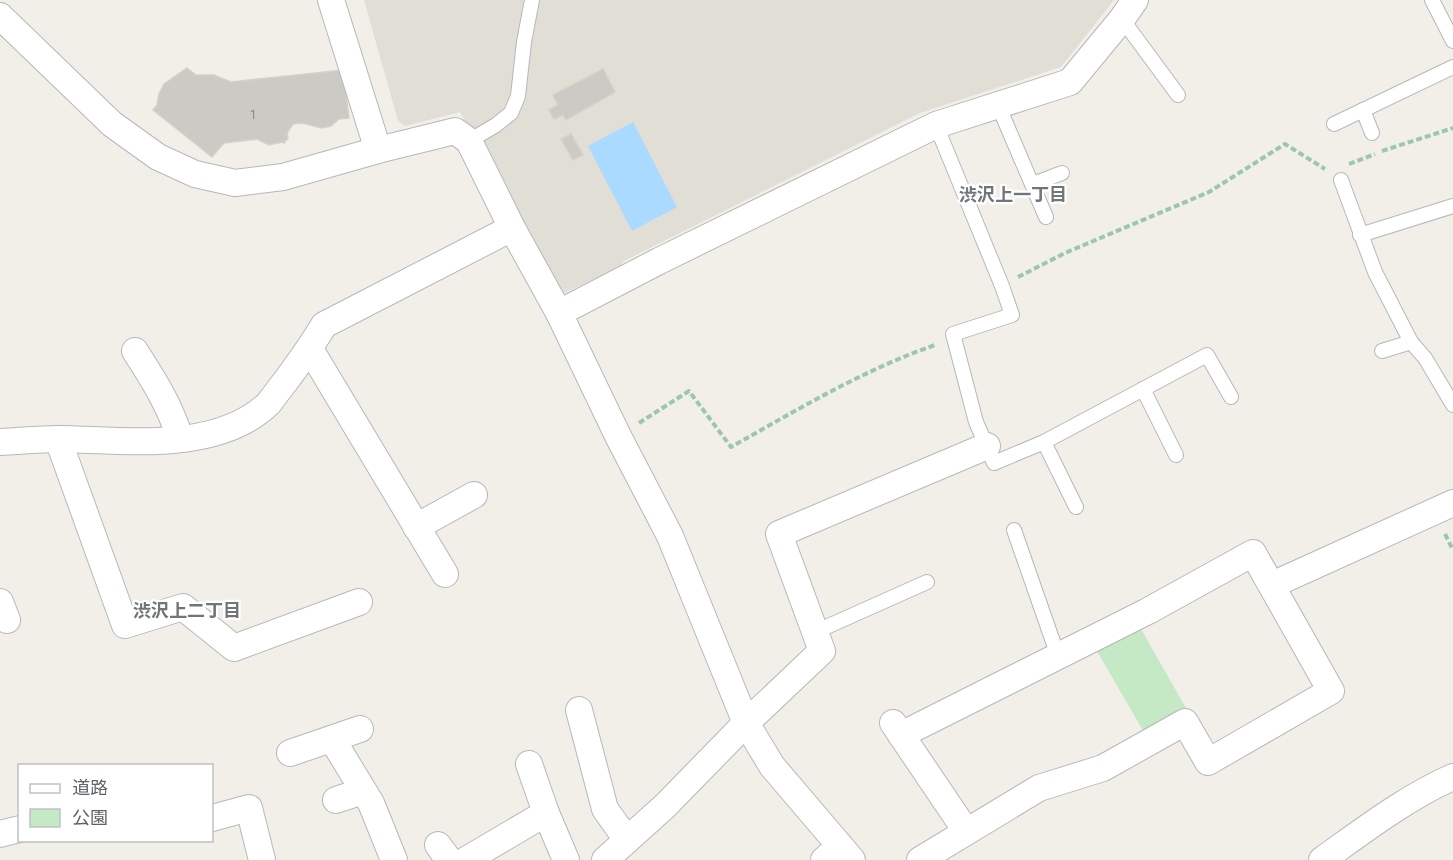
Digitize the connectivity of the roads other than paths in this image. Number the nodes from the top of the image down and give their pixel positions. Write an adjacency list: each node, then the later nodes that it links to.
1 (331, 0): 15 (street)
2 (532, 0): 14 (lane)
3 (1432, 0): 6 (lane)
4 (1128, 10): 8 (lane); 9 (street)
5 (0, 16): 15 (street)
6 (1453, 41)
7 (1453, 67): 10 (lane)
8 (1178, 95)
9 (998, 105): 12 (street); 18 (lane)
10 (1363, 110): 11 (lane); 13 (lane)
11 (1334, 124)
12 (936, 125): 23 (street); 35 (lane)
13 (1372, 133)
14 (469, 141): 15 (street); 21 (street)
15 (378, 150)
16 (1062, 173): 18 (lane)
17 (1341, 180): 22 (lane)
18 (1033, 184): 20 (lane)
19 (1453, 206): 22 (lane)
20 (1046, 217)
21 (512, 228): 23 (street); 25 (street)
22 (1360, 235): 24 (lane)
23 (559, 313): 49 (street)
24 (1411, 342): 27 (lane); 30 (lane)
25 (310, 349): 32 (street); 40 (street)
26 (135, 351): 32 (street)
27 (1382, 351)
28 (1143, 389): 29 (lane); 34 (lane); 36 (lane)
29 (1231, 397)
30 (1453, 405)
31 (58, 439): 32 (street); 33 (street); 45 (street)
32 (180, 439)
33 (0, 442)
34 (1044, 442): 35 (lane); 39 (lane)
35 (987, 446): 46 (street)
36 (1176, 454)
37 (474, 495): 40 (street)
38 (1453, 503): 44 (street)
39 (1076, 507)
40 (416, 527): 42 (street)
41 (1014, 530): 47 (lane)
42 (445, 574)
43 (927, 582): 46 (lane)
44 (1272, 585): 47 (street); 60 (street)
45 (359, 602)
46 (815, 632): 49 (street)
47 (1058, 656): 60 (street)
48 (579, 710): 62 (street)
49 (746, 723): 62 (street); 63 (street)
50 (360, 729): 51 (street)
51 (332, 739): 52 (street); 55 (street)
52 (290, 753)
53 (529, 764): 57 (street)
54 (1453, 777): 70 (street)
55 (363, 791): 56 (street); 65 (street)
56 (336, 800)
57 (546, 813): 66 (street); 67 (street)
58 (213, 818): 64 (street)
59 (18, 830): 61 (street)
60 (966, 831): 69 (street)
61 (0, 834)
62 (627, 840): 68 (street)
63 (839, 855)
64 (262, 860)
65 (394, 860)
66 (466, 860)
67 (566, 860)
68 (605, 860)
69 (920, 860)
70 (1322, 860)

